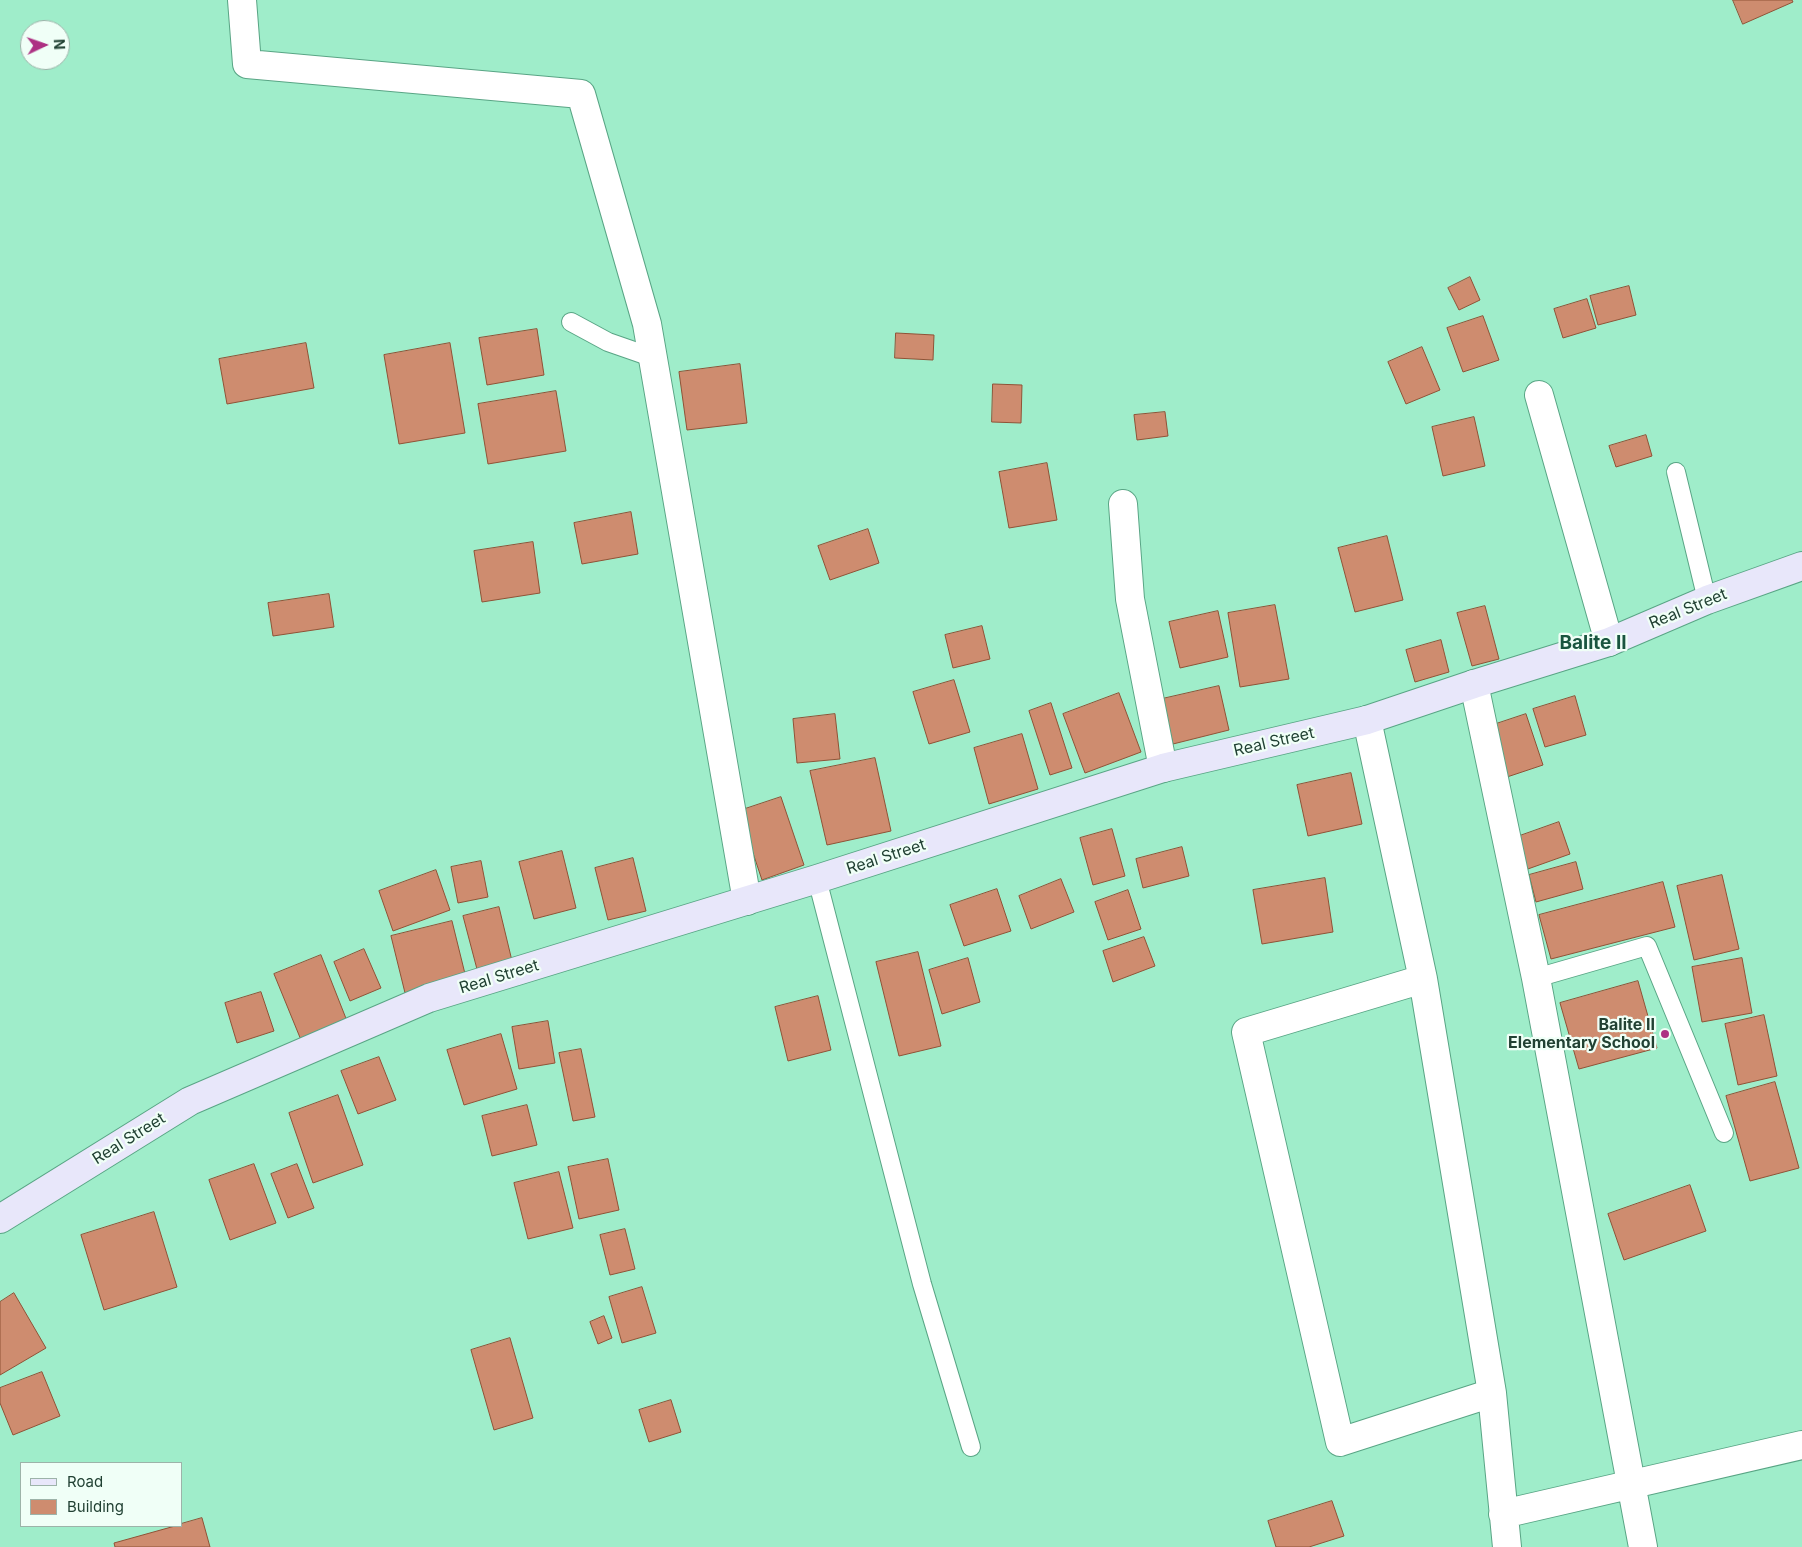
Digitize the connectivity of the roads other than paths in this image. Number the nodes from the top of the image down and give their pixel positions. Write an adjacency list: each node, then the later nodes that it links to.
1 (242, 0): 3 (street)
2 (571, 322): 3 (lane)
3 (654, 358): 14 (street)
4 (1539, 395): 9 (street)
5 (1676, 472): 8 (lane)
6 (1123, 504): 12 (street)
7 (1802, 566): 8 (street, Real Street)
8 (1707, 600): 9 (street, Real Street)
9 (1609, 642): 10 (street, Real Street)
10 (1474, 684): 11 (street, Real Street); 16 (street)
11 (1367, 720): 12 (street, Real Street); 15 (street)
12 (1163, 768): 13 (street, Real Street)
13 (817, 879): 14 (street, Real Street); 21 (lane)
14 (747, 901): 18 (street, Real Street)
15 (1423, 978): 19 (street); 19 (street)
16 (1536, 978): 17 (lane); 22 (street)
17 (1724, 1133)
18 (0, 1220)
19 (1492, 1393): 23 (street)
20 (1802, 1445): 22 (street)
21 (971, 1447)
22 (1632, 1484): 23 (street); 25 (street)
23 (1503, 1514): 24 (street)
24 (1507, 1547)
25 (1643, 1547)

